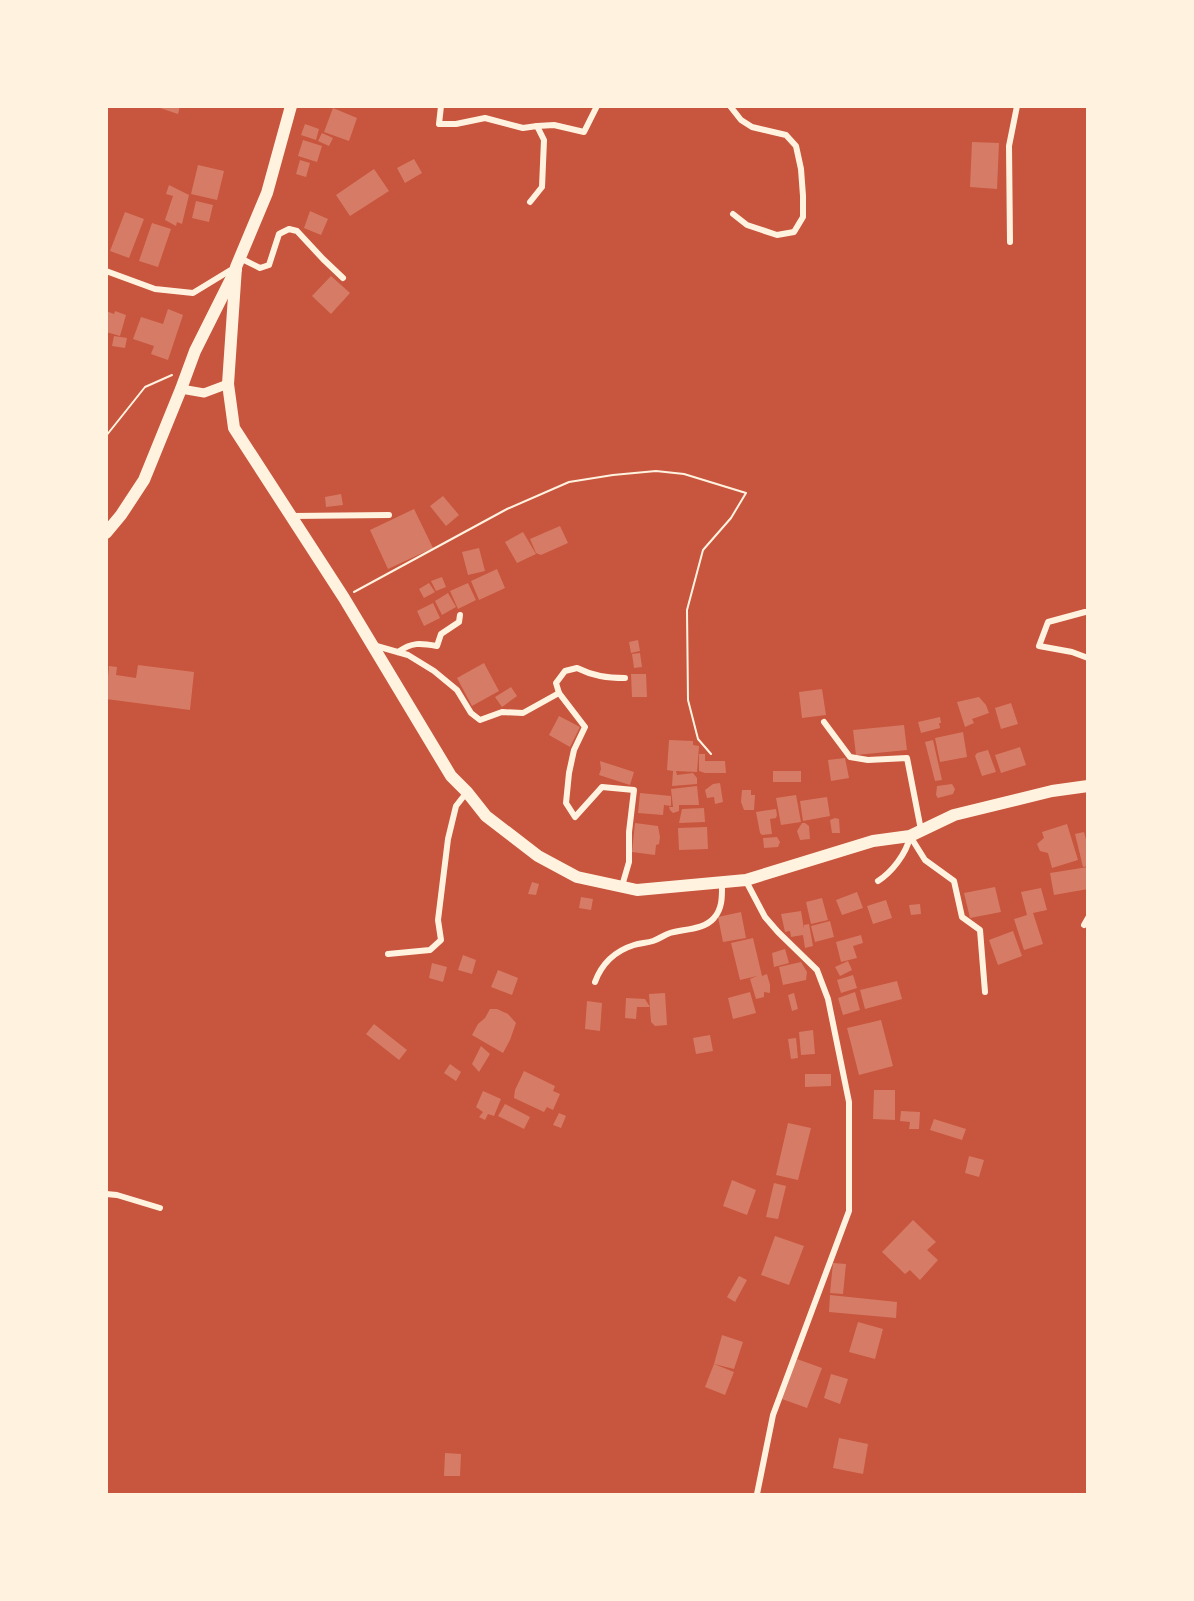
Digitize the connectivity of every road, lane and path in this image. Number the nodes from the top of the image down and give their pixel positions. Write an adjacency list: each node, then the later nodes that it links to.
1 (291, 106): 10 (main road)
2 (441, 106): 6 (street)
3 (597, 106): 6 (street)
4 (729, 106): 8 (street)
5 (1017, 106): 9 (street)
6 (537, 126): 7 (street)
7 (530, 201)
8 (733, 214)
9 (1010, 242)
10 (238, 263): 11 (street); 12 (street); 13 (main road); 14 (main road)
11 (106, 271)
12 (343, 278)
13 (228, 384): 14 (street); 17 (main road)
14 (181, 389): 15 (path); 18 (main road)
15 (106, 436)
16 (389, 515): 17 (street)
17 (291, 516): 19 (main road)
18 (106, 533)
19 (344, 598): 22 (main road); 28 (path)
20 (1085, 612): 24 (street)
21 (460, 615): 23 (street)
22 (372, 645): 23 (street); 30 (main road)
23 (398, 652): 26 (street)
24 (1088, 658)
25 (626, 678): 26 (street)
26 (559, 693): 35 (street)
27 (824, 722): 31 (street)
28 (711, 754)
29 (1088, 786): 31 (main road)
30 (466, 792): 35 (main road); 38 (street)
31 (916, 834): 32 (main road); 33 (street); 40 (street)
32 (746, 880): 34 (main road); 43 (street)
33 (878, 881)
34 (722, 882): 35 (main road); 39 (street)
35 (622, 886)
36 (1088, 918): 37 (street)
37 (1084, 925)
38 (388, 954)
39 (595, 982)
40 (985, 993)
41 (106, 1194): 42 (street)
42 (160, 1208)
43 (757, 1494)

